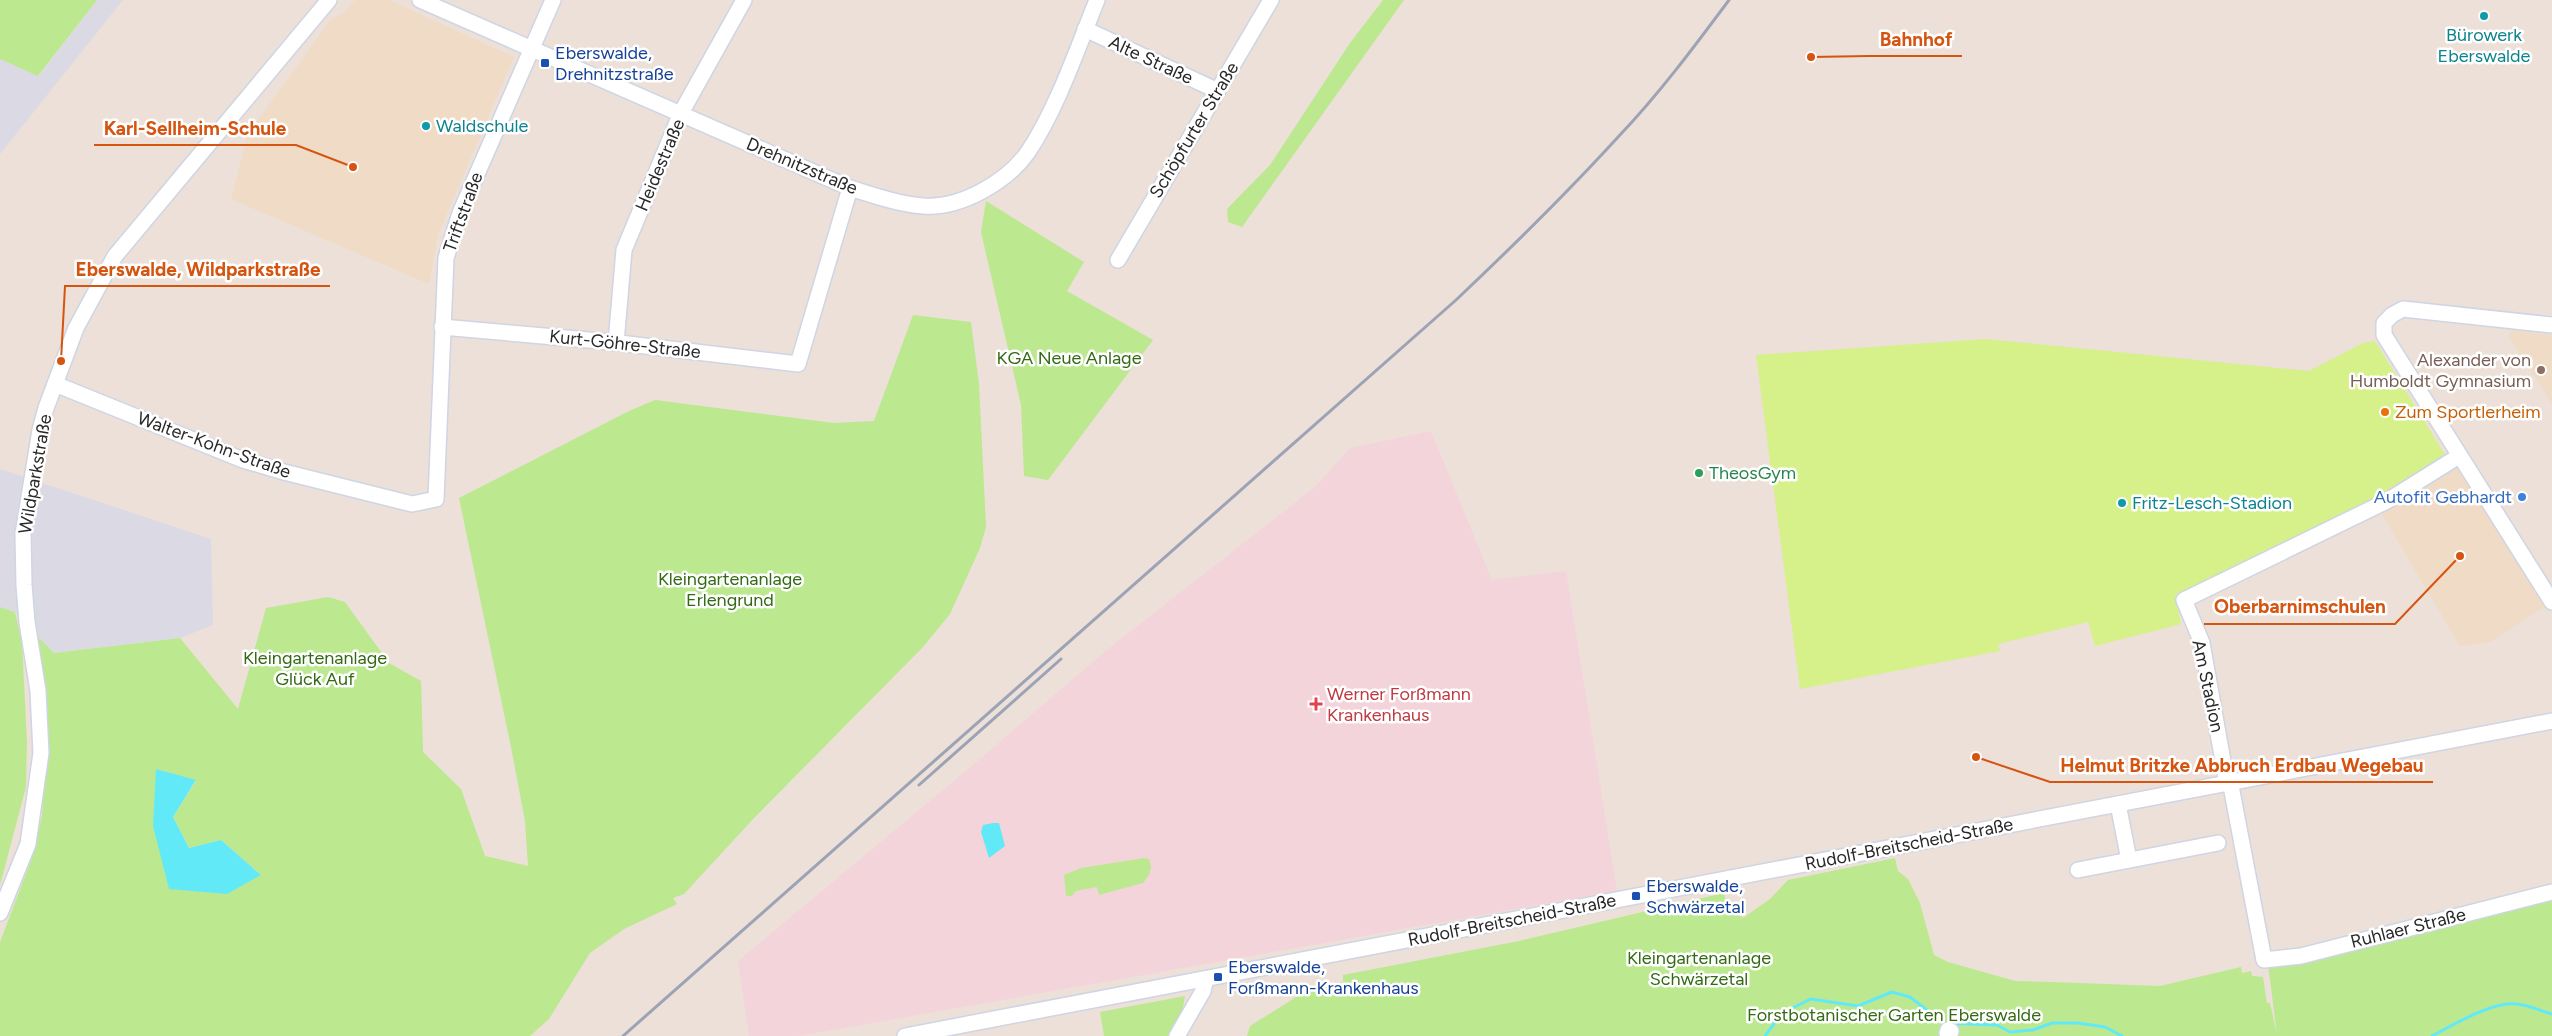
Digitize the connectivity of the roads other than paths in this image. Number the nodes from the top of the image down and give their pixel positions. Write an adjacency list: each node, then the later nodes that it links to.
1 (329, 0): 16 (street, Wildparkstraße)
2 (420, 0): 8 (street, Drehnitzstraße)
3 (553, 0): 8 (street, Triftstraße)
4 (744, 0): 10 (street, Heidestraße)
5 (1097, 0): 7 (street, Drehnitzstraße)
6 (1270, 0): 9 (street, Schöpfurter Straße)
7 (1085, 29): 9 (street, Alte Straße); 11 (street, Drehnitzstraße)
8 (533, 48): 10 (street, Drehnitzstraße); 14 (street, Triftstraße)
9 (1218, 91): 12 (street, Schöpfurter Straße)
10 (681, 113): 11 (street, Drehnitzstraße); 15 (street, Heidestraße)
11 (850, 188): 15 (street, Kurt-Göhre-Straße)
12 (1118, 260)
13 (2552, 325): 17 (street)
14 (442, 328): 15 (street, Kurt-Göhre-Straße); 18 (street, Triftstraße)
15 (616, 343)
16 (55, 384): 18 (street, Walter-Kohn-Straße); 27 (street, Wildparkstraße)
17 (2459, 456): 19 (street); 21 (street, Am Stadion)
18 (436, 499)
19 (2552, 602)
20 (2552, 720): 21 (street, Rudolf-Breitscheid-Straße)
21 (2229, 782): 22 (street, Rudolf-Breitscheid-Straße); 28 (street, Am Stadion)
22 (2118, 804): 24 (street); 29 (street, Rudolf-Breitscheid-Straße)
23 (2218, 843): 24 (street)
24 (2128, 860): 25 (street)
25 (2078, 870)
26 (2552, 892): 28 (street, Ruhlaer Straße)
27 (0, 913)
28 (2264, 960)
29 (1206, 979): 30 (street, Rudolf-Breitscheid-Straße); 31 (street)
30 (905, 1036)
31 (1177, 1036)

